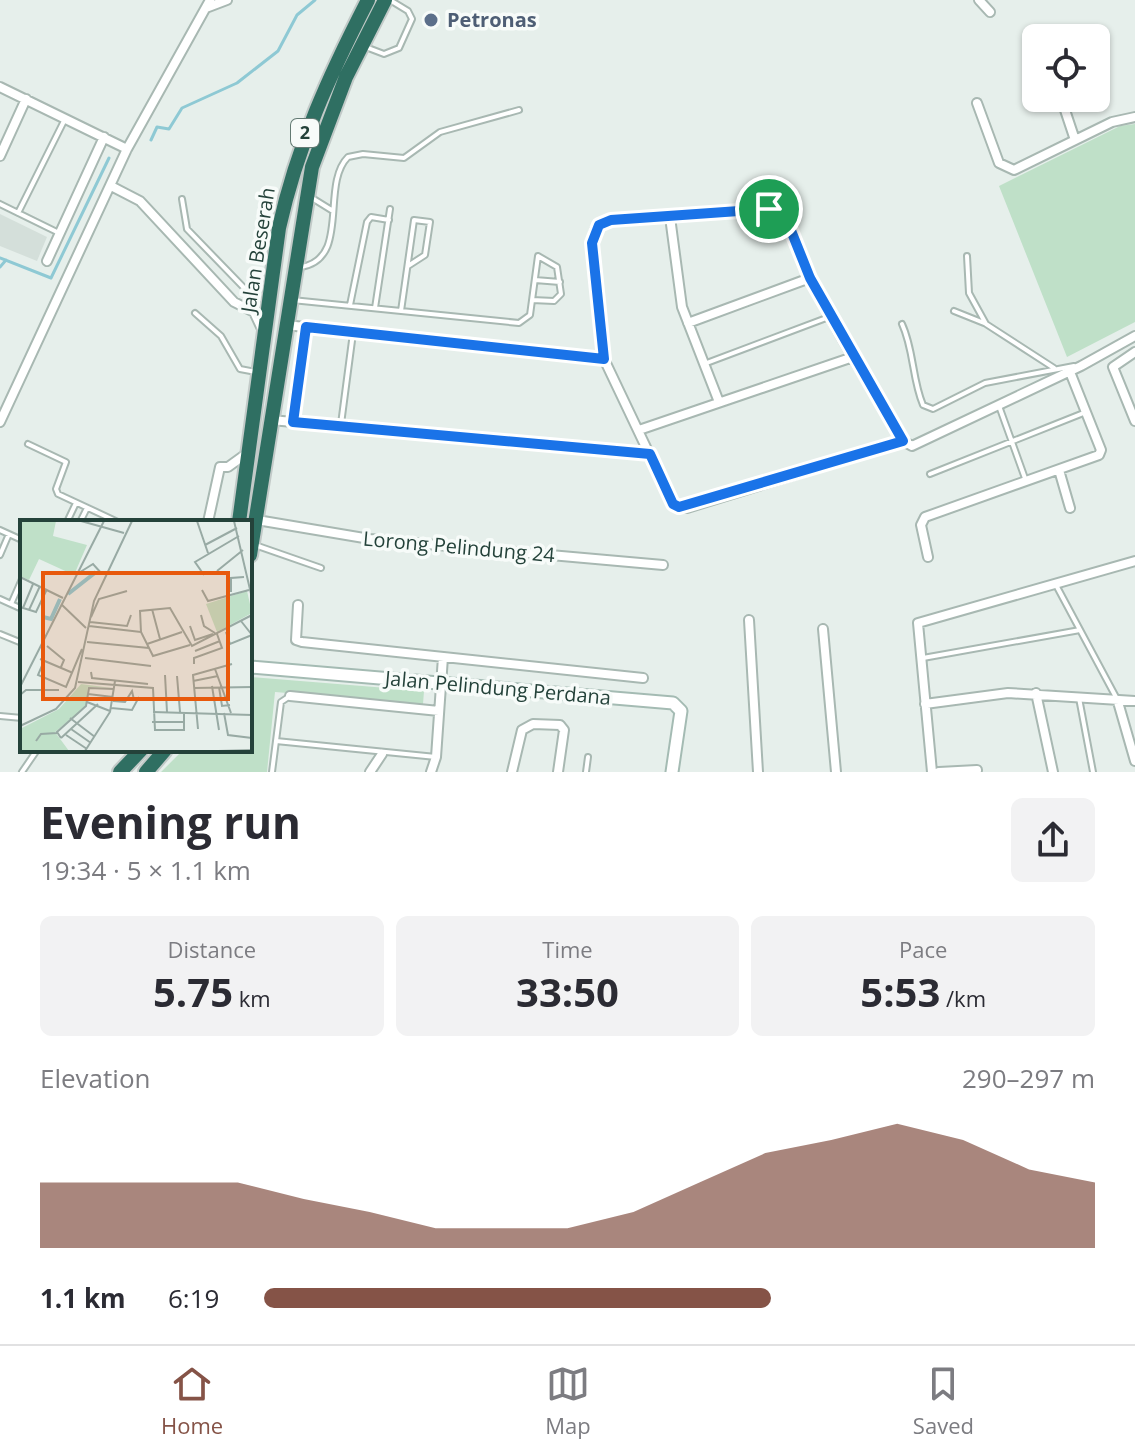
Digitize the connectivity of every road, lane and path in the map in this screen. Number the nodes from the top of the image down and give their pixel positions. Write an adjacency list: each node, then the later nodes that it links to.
1 (227, 0): 5 (street)
2 (388, 0): 7 (highway, Jalan Beserah / 2); 7 (lane)
3 (979, 0): 6 (street)
4 (366, 1): 33 (highway, Jalan Beserah / 2)
5 (208, 4): 17 (street)
6 (990, 12)
7 (362, 46): 20 (highway, Jalan Beserah / 2)
8 (0, 87): 9 (street)
9 (26, 99): 13 (street); 18 (street)
10 (977, 103): 16 (street)
11 (519, 110): 24 (lane)
12 (1066, 112): 16 (street)
13 (66, 117): 15 (street); 25 (lane)
14 (1135, 117): 16 (street)
15 (104, 137): 17 (street); 28 (street)
16 (1075, 140)
17 (127, 149): 19 (street)
18 (0, 156)
19 (111, 186): 42 (street); 68 (street)
20 (306, 195): 24 (lane); 32 (highway, Jalan Beserah / 2)
21 (182, 199): 42 (lane)
22 (0, 204): 25 (lane)
23 (390, 209): 27 (lane)
24 (333, 211): 32 (lane)
25 (18, 213): 28 (lane)
26 (670, 217): 34 (street); 47 (street); 57 (street)
27 (389, 220): 40 (lane); 41 (lane)
28 (60, 233): 30 (street)
29 (967, 256): 49 (lane)
30 (47, 261)
31 (408, 266): 31 (lane); 43 (lane)
32 (295, 267): 38 (highway, 2)
33 (272, 276): 37 (highway, Jalan Beserah / 2); 42 (street)
34 (810, 278): 46 (street); 47 (street)
35 (535, 280): 36 (lane); 36 (lane); 39 (lane)
36 (560, 282): 39 (lane)
37 (269, 298): 38 (highway); 53 (highway, Jalan Beserah / 2)
38 (290, 300): 40 (lane); 50 (highway, 2)
39 (532, 300): 43 (lane)
40 (350, 306): 41 (lane)
41 (375, 308): 43 (lane)
42 (250, 311): 53 (street)
43 (401, 311)
44 (954, 311): 49 (lane)
45 (195, 313): 61 (lane)
46 (831, 316): 56 (street); 58 (lane)
47 (688, 323): 58 (street)
48 (902, 324): 60 (lane)
49 (986, 324): 60 (lane)
50 (286, 325): 51 (street); 66 (highway, Jalan Beserah / 2)
51 (306, 327): 52 (street); 69 (street)
52 (353, 332): 57 (street); 70 (lane)
53 (264, 335): 61 (highway, Jalan Beserah / 2)
54 (1135, 336): 59 (street)
55 (1135, 352): 67 (street)
56 (853, 357): 63 (street); 72 (street)
57 (604, 359): 71 (street)
58 (704, 364): 63 (street)
59 (1081, 366): 60 (lane); 62 (street)
60 (1054, 368)
61 (258, 372): 75 (highway, Jalan Beserah / 2)
62 (1070, 372): 64 (street); 65 (street)
63 (719, 402): 71 (street)
64 (999, 406): 72 (street); 73 (lane)
65 (1086, 412): 73 (lane); 78 (street)
66 (271, 420): 69 (street); 90 (highway, Jalan Beserah / 2)
67 (1135, 421)
68 (0, 422)
69 (293, 422): 70 (street)
70 (341, 426): 76 (street)
71 (639, 430): 76 (street)
72 (903, 441): 76 (street)
73 (1013, 442): 79 (lane); 80 (lane)
74 (28, 444): 82 (lane)
75 (249, 451): 77 (street); 81 (highway, Jalan Beserah / 2)
76 (650, 454)
77 (228, 467): 81 (street); 88 (street)
78 (1059, 470): 80 (street); 84 (street)
79 (930, 474)
80 (1026, 481): 97 (street)
81 (244, 493): 89 (highway, Jalan Beserah / 2)
82 (76, 503): 83 (lane); 85 (lane)
83 (87, 508): 86 (lane); 87 (lane)
84 (1070, 508)
85 (68, 520)
86 (81, 520)
87 (107, 520)
88 (208, 520)
89 (239, 520)
90 (257, 520): 94 (highway, Jalan Beserah / 2); 99 (street, Lorong Pelindung 24)
91 (0, 530): 92 (lane)
92 (9, 534): 93 (lane); 96 (lane)
93 (20, 539)
94 (252, 545)
95 (252, 550): 100 (lane)
96 (0, 555)
97 (928, 557)
98 (1135, 561): 102 (street)
99 (663, 565)
100 (321, 568)
101 (20, 584): 104 (lane)
102 (1056, 585): 109 (lane); 113 (street)
103 (0, 599): 104 (lane)
104 (11, 604): 106 (lane)
105 (298, 605): 112 (street, Jalan Pelindung Perdana)
106 (20, 608)
107 (749, 620): 145 (street)
108 (823, 629): 146 (street)
109 (1080, 630): 113 (lane); 121 (lane)
110 (0, 634): 111 (lane)
111 (20, 642)
112 (443, 657): 115 (street, Jalan Pelindung Perdana); 116 (street)
113 (920, 659): 122 (street)
114 (252, 667): 116 (street, Jalan Pelindung Perdana)
115 (643, 678)
116 (441, 682): 123 (street); 144 (street, Jalan Pelindung Perdana)
117 (1036, 693): 119 (street); 122 (street); 149 (street)
118 (290, 696): 123 (street, Jalan Pelindung Perdana); 126 (lane)
119 (1078, 696): 121 (street); 150 (lane)
120 (1135, 701): 121 (street)
121 (1118, 702): 133 (street)
122 (925, 704): 147 (street)
123 (439, 711): 131 (street)
124 (0, 716): 125 (lane)
125 (20, 718)
126 (276, 741): 130 (lane); 138 (lane)
127 (36, 752): 135 (lane)
128 (139, 752): 136 (highway)
129 (163, 752): 137 (highway)
130 (382, 754): 131 (lane); 139 (street)
131 (436, 757): 140 (street)
132 (588, 757): 143 (lane)
133 (1135, 761)
134 (977, 770): 148 (street)
135 (22, 772)
136 (120, 772)
137 (146, 772)
138 (272, 772)
139 (370, 772)
140 (431, 772)
141 (512, 772): 142 (street)
142 (558, 772)
143 (586, 772)
144 (672, 772)
145 (758, 772)
146 (836, 772)
147 (932, 772)
148 (939, 772)
149 (1053, 772)
150 (1093, 772)

